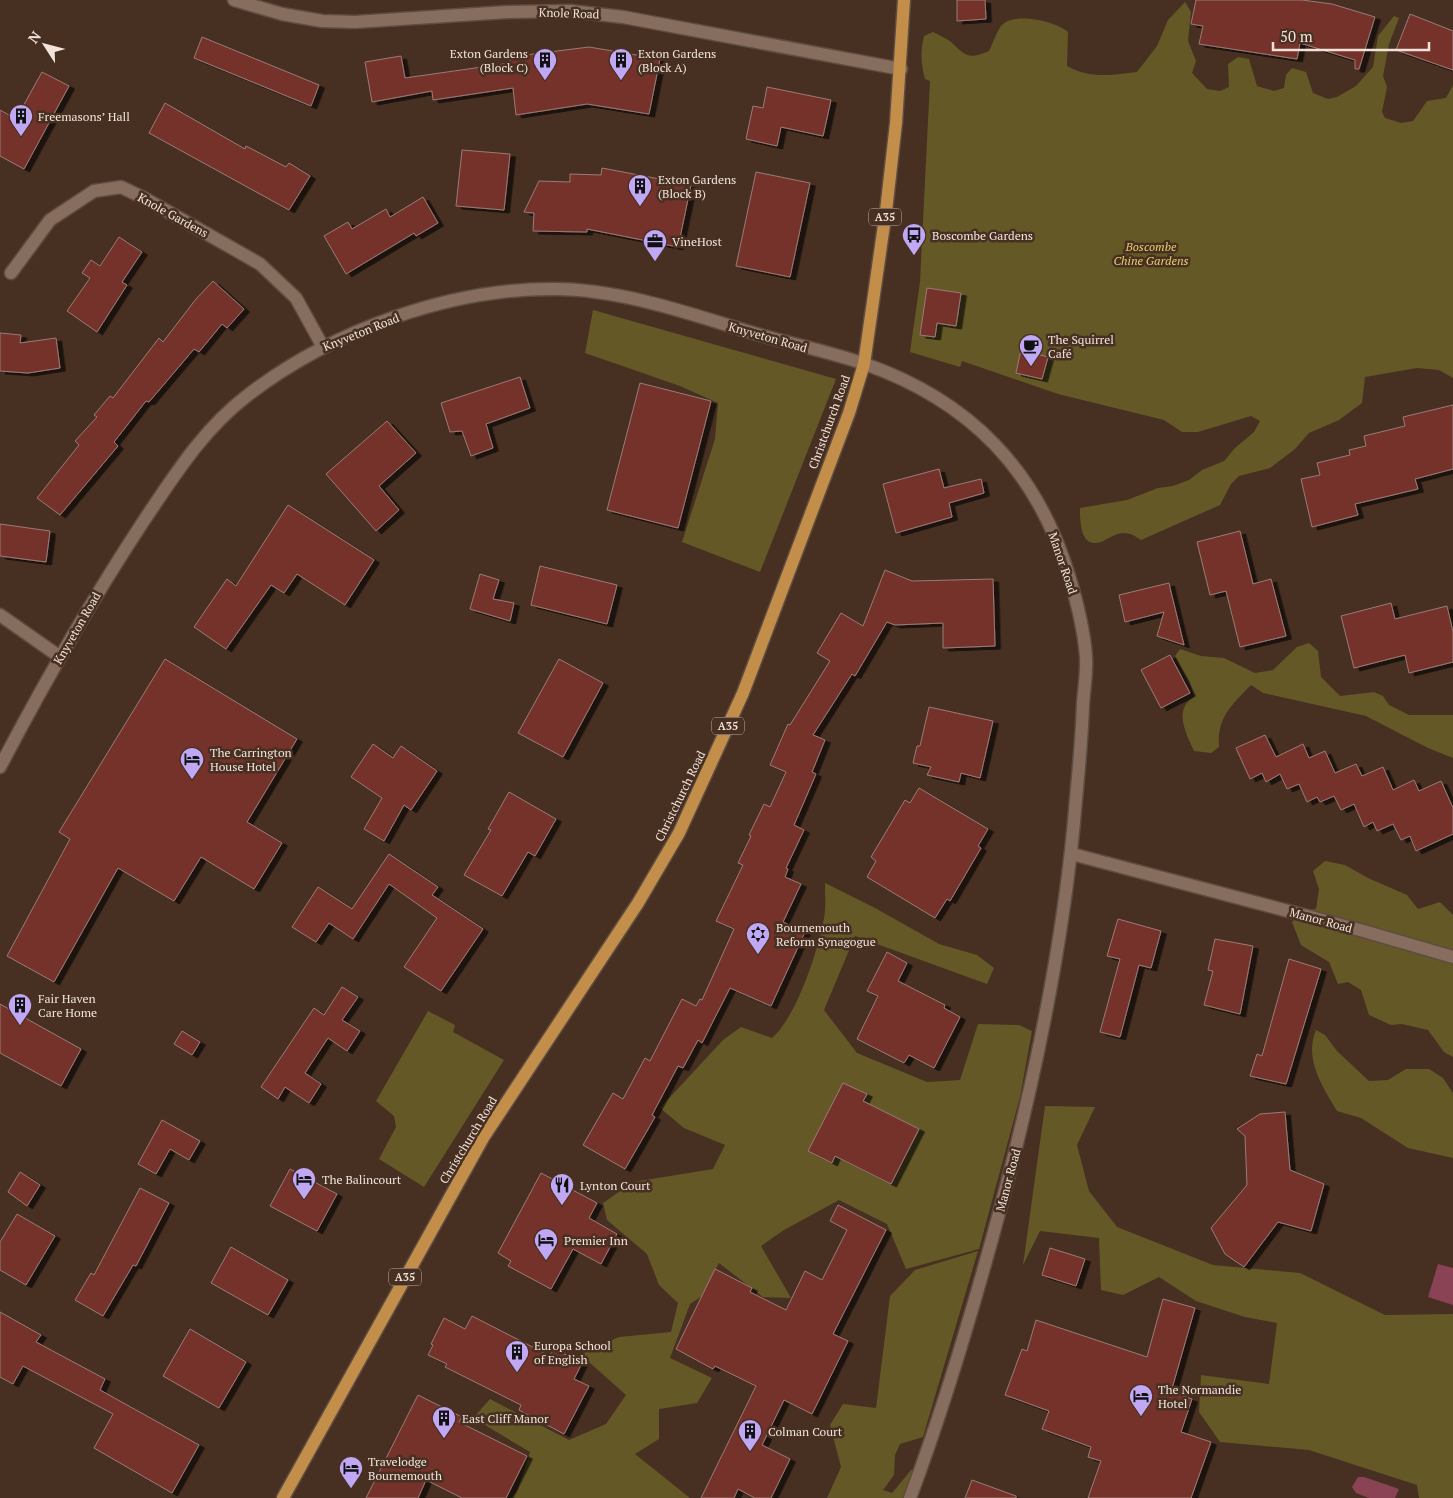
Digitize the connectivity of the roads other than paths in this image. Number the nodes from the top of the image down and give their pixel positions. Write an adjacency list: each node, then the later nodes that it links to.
1 (234, 0): 3 (street, Knole Road)
2 (904, 0): 3 (main road, Christchurch Road / A35)
3 (901, 69): 6 (main road, Christchurch Road / A35)
4 (11, 273): 5 (street, Knole Gardens)
5 (323, 346): 6 (street, Knyveton Road); 8 (street, Knyveton Road)
6 (864, 364): 10 (street, Manor Road); 12 (main road, Christchurch Road / A35)
7 (0, 615): 8 (street)
8 (60, 657): 9 (street, Knyveton Road)
9 (0, 767)
10 (1072, 854): 11 (street, Manor Road); 13 (street, Manor Road)
11 (1453, 957)
12 (283, 1498)
13 (910, 1498)

